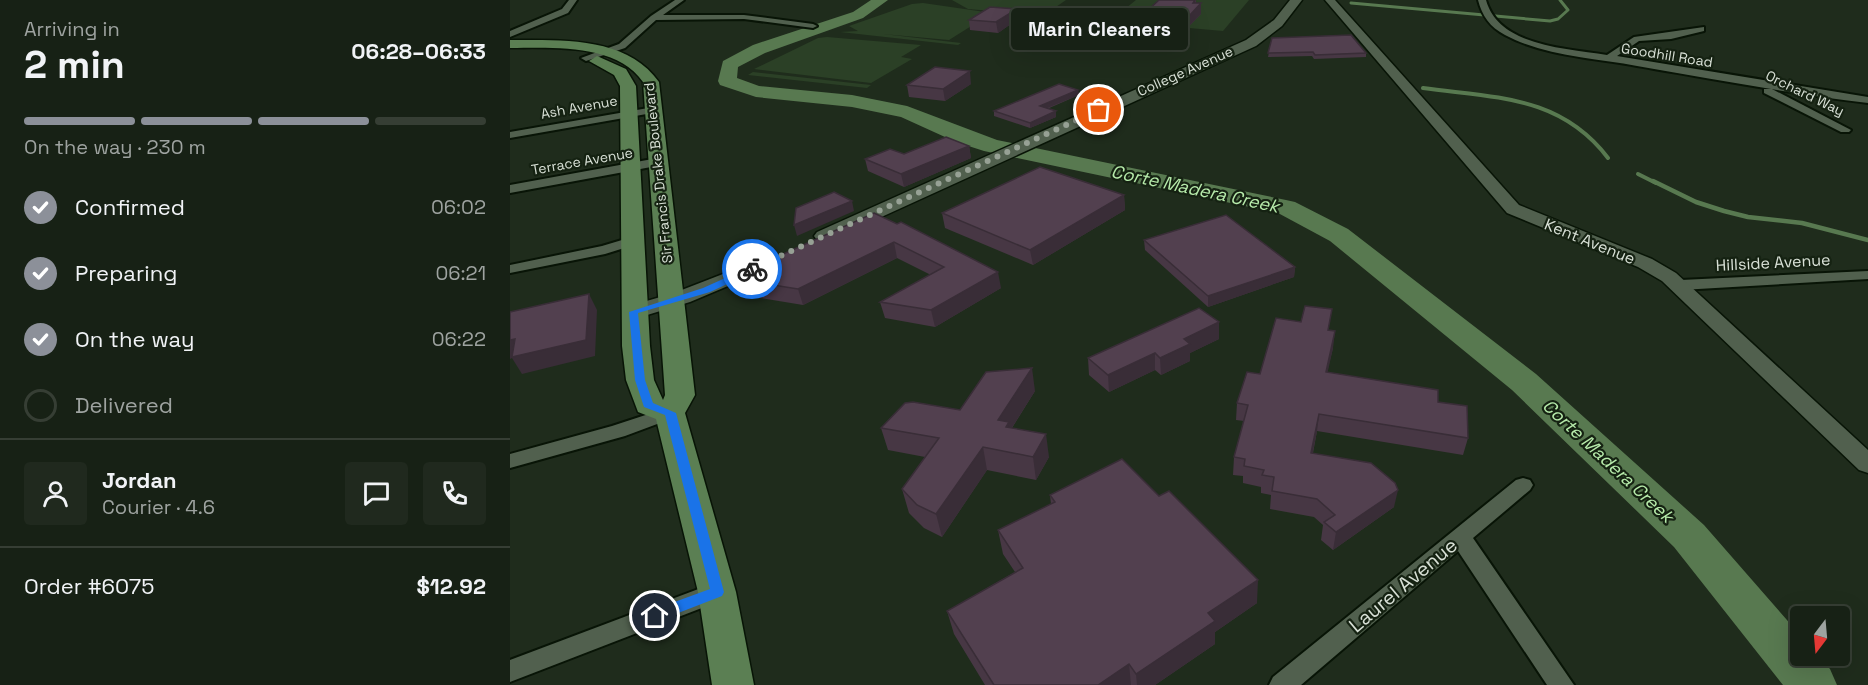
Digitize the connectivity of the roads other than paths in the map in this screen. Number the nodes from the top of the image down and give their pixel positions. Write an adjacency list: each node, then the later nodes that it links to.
1 (573, 0): 9 (street)
2 (680, 0): 6 (street)
3 (1296, 0): 25 (main road, College Avenue)
4 (1330, 0): 29 (street, Kent Avenue)
5 (1482, 0): 14 (street, Goodhill Road)
6 (654, 18): 7 (street); 12 (street)
7 (813, 26)
8 (1701, 29): 14 (street)
9 (510, 34)
10 (510, 44): 12 (main road, Sir Francis Drake Boulevard)
11 (510, 50): 13 (main road, Sir Francis Drake Boulevard)
12 (604, 52): 13 (street); 17 (main road, Sir Francis Drake Boulevard)
13 (586, 58): 18 (main road, Sir Francis Drake Boulevard)
14 (1607, 59): 15 (street, Goodhill Road)
15 (1751, 83): 16 (street, Goodhill Road); 19 (street, Orchard Way)
16 (1868, 100)
17 (654, 110): 18 (street, Ash Avenue); 21 (main road, Sir Francis Drake Boulevard)
18 (629, 114): 20 (street, Ash Avenue); 22 (main road, Sir Francis Drake Boulevard)
19 (1845, 130)
20 (510, 135)
21 (658, 162): 22 (street, Terrace Avenue); 30 (main road, Sir Francis Drake Boulevard)
22 (630, 167): 23 (street, Terrace Avenue); 24 (main road, Sir Francis Drake Boulevard)
23 (510, 189)
24 (632, 241): 27 (street); 31 (main road, Sir Francis Drake Boulevard)
25 (806, 244)
26 (776, 258): 30 (main road)
27 (510, 269)
28 (1868, 275): 29 (street, Hillside Avenue)
29 (1681, 285): 34 (street, Kent Avenue)
30 (671, 303): 31 (main road); 32 (main road, Sir Francis Drake Boulevard)
31 (634, 312): 32 (main road, Sir Francis Drake Boulevard)
32 (670, 413): 33 (street); 37 (main road)
33 (510, 461)
34 (1868, 464)
35 (1523, 485): 36 (street, Laurel Avenue)
36 (1460, 536): 40 (street, Laurel Avenue); 41 (street)
37 (717, 592): 38 (street); 39 (main road)
38 (510, 671)
39 (733, 685)
40 (1282, 685)
41 (1561, 685)

